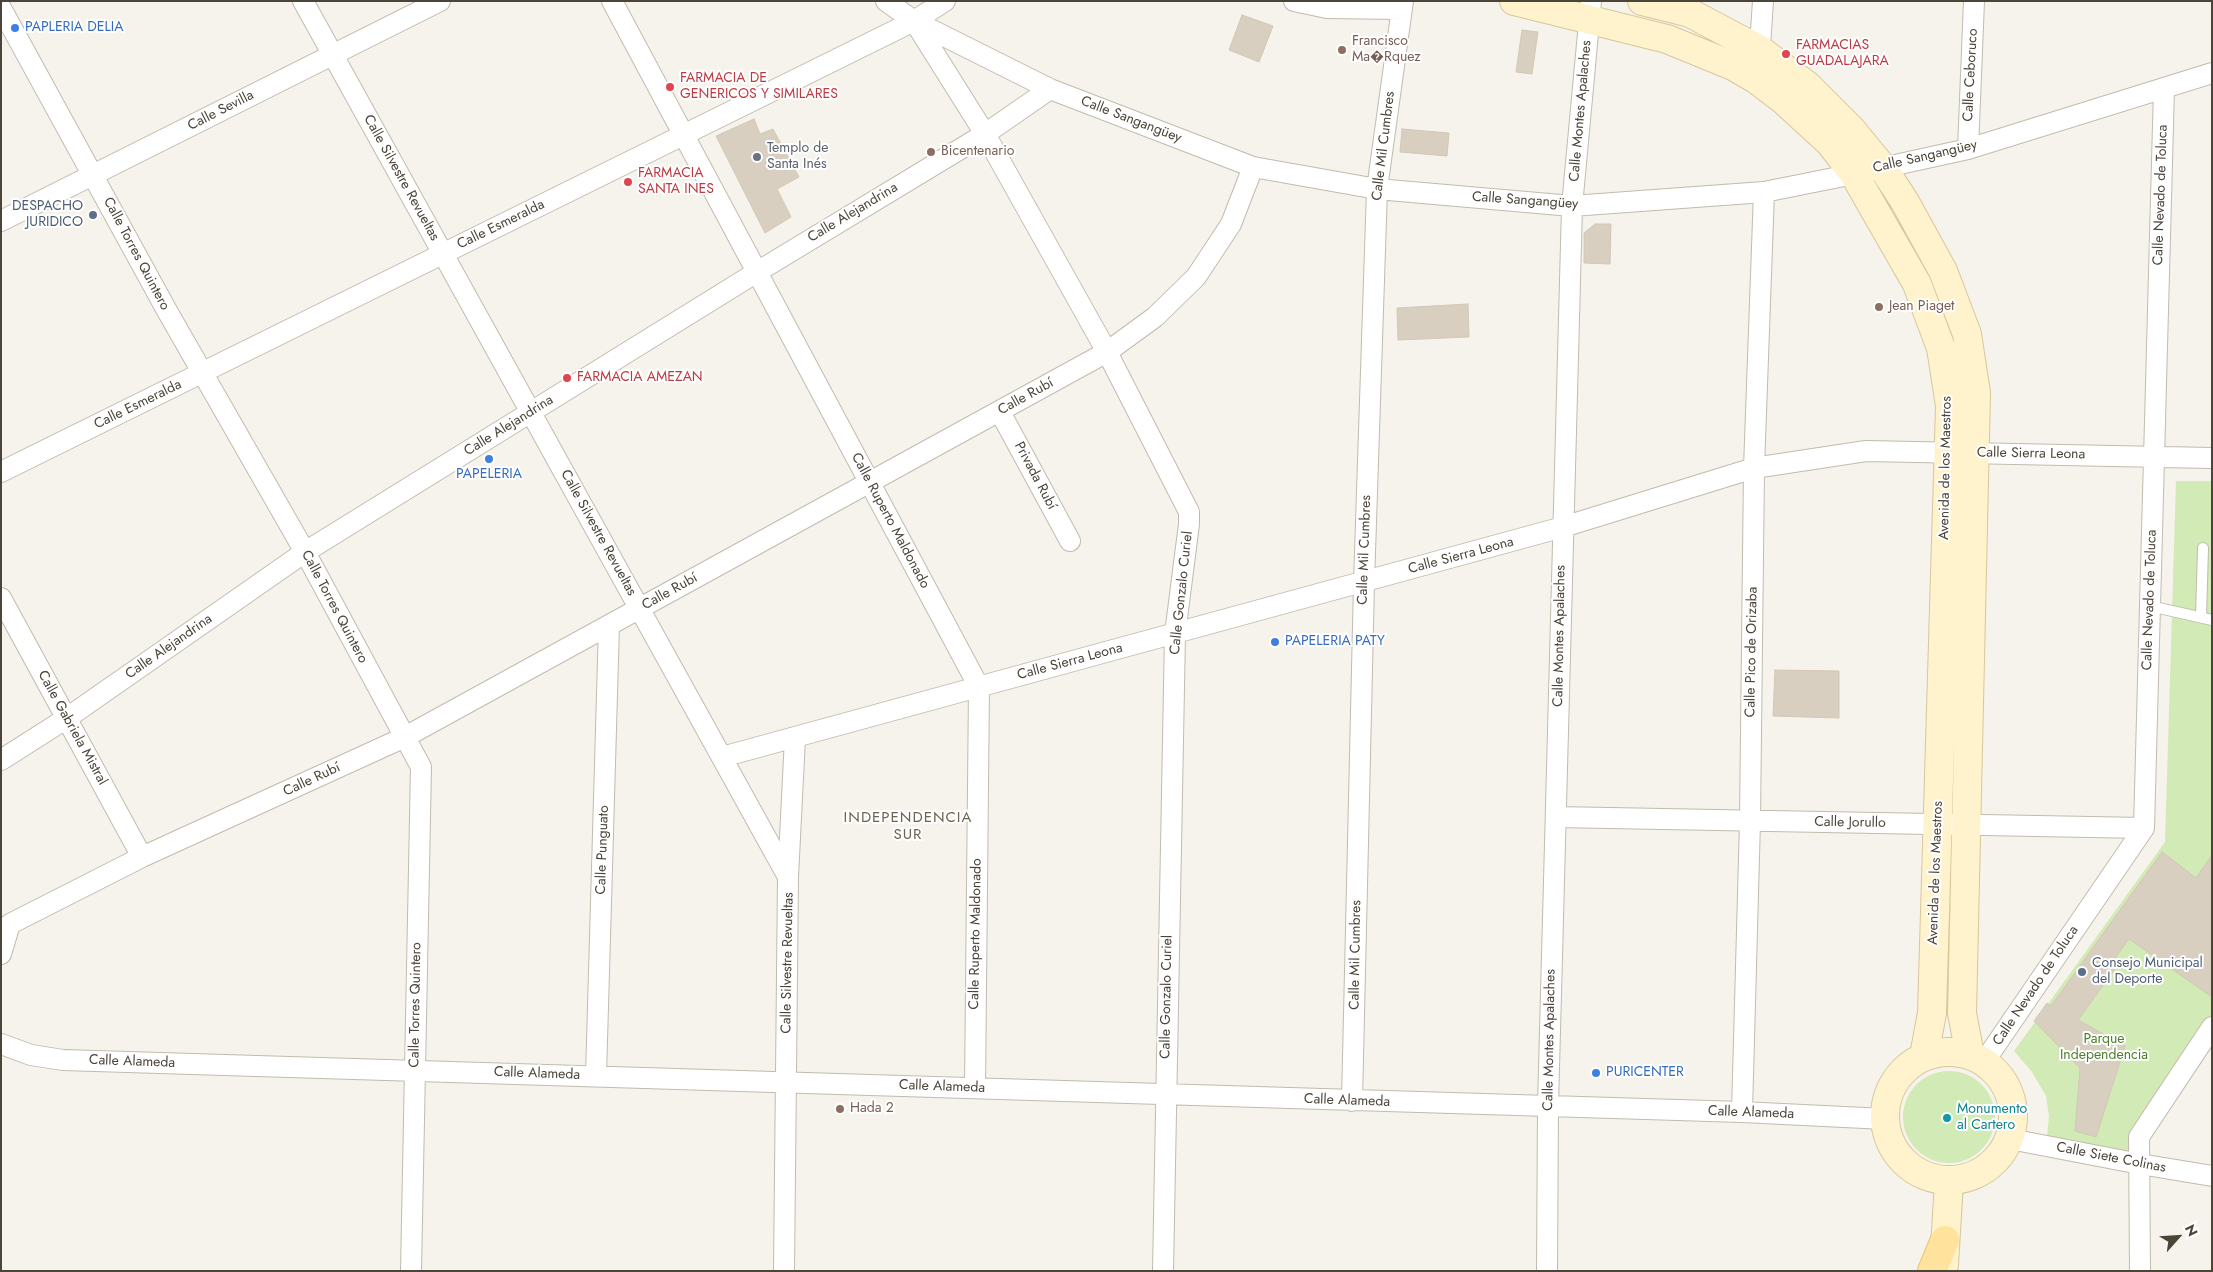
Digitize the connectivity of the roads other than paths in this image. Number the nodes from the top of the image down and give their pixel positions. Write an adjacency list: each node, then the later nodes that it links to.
1 (303, 1): 16 (street, Calle Silvestre Revueltas)
2 (440, 1): 16 (street, Calle Sevilla)
3 (612, 1): 22 (street, Calle Ruperto Maldonado)
4 (886, 1): 14 (street, Calle Gonzalo Curiel)
5 (945, 1): 14 (street, Calle Esmeralda)
6 (1294, 1): 11 (street)
7 (1514, 1): 13 (street, Avenida de los Maestros)
8 (1642, 1): 15 (street, Avenida de los Maestros)
9 (1763, 1): 15 (street)
10 (1974, 1): 23 (street, Calle Ceboruco)
11 (1403, 5): 28 (street, Calle Mil Cumbres)
12 (1, 8): 27 (street, Calle Torres Quintero)
13 (1590, 10): 18 (street, Avenida de los Maestros); 30 (street, Calle Montes Apalaches)
14 (914, 21): 20 (street, Calle Sangangüey); 21 (street, Calle Gonzalo Curiel); 22 (street, Calle Esmeralda)
15 (1760, 50): 18 (street); 25 (street, Avenida de los Maestros)
16 (333, 55): 27 (street, Calle Sevilla); 32 (street, Calle Silvestre Revueltas)
17 (2212, 73): 19 (street, Calle Sangangüey)
18 (1757, 80): 26 (street, Avenida de los Maestros)
19 (2164, 88): 23 (street, Calle Sangangüey); 39 (street, Calle Nevado de Toluca)
20 (1050, 89): 21 (street, Calle Alejandrina); 24 (street, Calle Sangangüey)
21 (985, 134): 33 (street, Calle Alejandrina); 34 (street, Calle Gonzalo Curiel)
22 (684, 135): 32 (street, Calle Esmeralda); 33 (street, Calle Ruperto Maldonado)
23 (1968, 149): 25 (street, Calle Sangangüey)
24 (1253, 167): 28 (street, Calle Sangangüey); 34 (street, Calle Rubí)
25 (1883, 168): 26 (street, Calle Sangangüey); 38 (street, Avenida de los Maestros)
26 (1854, 174): 29 (street, Calle Sangangüey); 38 (street, Avenida de los Maestros)
27 (94, 175): 31 (street, Calle Sevilla); 35 (street, Calle Torres Quintero)
28 (1377, 189): 30 (street, Calle Sangangüey); 48 (street, Calle Mil Cumbres)
29 (1764, 192): 30 (street, Calle Sangangüey); 41 (street, Calle Pico de Orizaba)
30 (1572, 206): 44 (street, Calle Montes Apalaches)
31 (1, 221)
32 (443, 254): 35 (street, Calle Esmeralda); 36 (street, Calle Silvestre Revueltas)
33 (757, 272): 36 (street, Calle Alejandrina); 43 (street, Calle Ruperto Maldonado)
34 (1107, 352): 37 (street, Calle Rubí); 55 (street, Calle Gonzalo Curiel)
35 (203, 372): 42 (street, Calle Esmeralda); 47 (street, Calle Torres Quintero)
36 (531, 412): 47 (street, Calle Alejandrina); 51 (street, Calle Silvestre Revueltas)
37 (1000, 412): 43 (street, Calle Rubí); 45 (street, Privada Rubí)
38 (1961, 453): 39 (street, Calle Sierra Leona); 41 (street, Calle Sierra Leona); 64 (street, Avenida de los Maestros); 65 (street, Avenida de los Maestros)
39 (2154, 457): 40 (street, Calle Sierra Leona); 50 (street, Calle Nevado de Toluca)
40 (2212, 458)
41 (1754, 468): 44 (street, Calle Sierra Leona); 63 (street, Calle Pico de Orizaba)
42 (1, 472)
43 (870, 483): 51 (street, Calle Rubí); 56 (street, Calle Ruperto Maldonado)
44 (1563, 527): 48 (street, Calle Sierra Leona); 62 (street, Calle Montes Apalaches)
45 (1070, 541)
46 (2203, 548): 52 (lane)
47 (305, 552): 57 (street, Calle Alejandrina); 58 (street, Calle Torres Quintero)
48 (1364, 582): 55 (street, Calle Sierra Leona); 80 (street, Calle Mil Cumbres)
49 (1, 598): 57 (street, Calle Gabriela Mistral)
50 (2150, 606): 52 (lane); 66 (street, Calle Nevado de Toluca)
51 (640, 608): 54 (street, Calle Rubí); 60 (street, Calle Silvestre Revueltas)
52 (2201, 617): 53 (lane)
53 (2212, 620)
54 (609, 625): 58 (street, Calle Rubí); 76 (street, Calle Punguato)
55 (1175, 634): 56 (street, Calle Sierra Leona); 79 (street, Calle Gonzalo Curiel)
56 (979, 687): 59 (street, Calle Sierra Leona); 78 (street, Calle Ruperto Maldonado)
57 (67, 718): 61 (street, Calle Alejandrina); 67 (street, Calle Gabriela Mistral)
58 (405, 737): 67 (street, Calle Rubí); 75 (street, Calle Torres Quintero)
59 (795, 738): 60 (street, Calle Sierra Leona); 68 (street)
60 (722, 757): 68 (street, Calle Silvestre Revueltas)
61 (1, 760)
62 (1556, 817): 63 (street, Calle Jorullo); 81 (street, Calle Montes Apalaches)
63 (1750, 821): 64 (street, Calle Jorullo); 82 (street, Calle Pico de Orizaba)
64 (1938, 824): 65 (street, Calle Jorullo); 73 (street, Avenida de los Maestros)
65 (1966, 825): 66 (street, Calle Jorullo); 74 (street, Avenida de los Maestros)
66 (2144, 828): 74 (street, Calle Nevado de Toluca)
67 (142, 858): 69 (street, Calle Rubí)
68 (788, 877): 77 (street, Calle Silvestre Revueltas)
69 (6, 921): 70 (street)
70 (1, 954)
71 (2212, 1028): 85 (street)
72 (1, 1044): 75 (street, Calle Alameda)
73 (1924, 1056): 74 (street); 83 (street)
74 (1977, 1058): 84 (street)
75 (415, 1070): 76 (street, Calle Alameda); 89 (street, Calle Torres Quintero)
76 (596, 1076): 77 (street, Calle Alameda)
77 (786, 1082): 78 (street, Calle Alameda); 90 (street, Calle Silvestre Revueltas)
78 (975, 1088): 79 (street, Calle Alameda)
79 (1165, 1095): 80 (street, Calle Alameda); 91 (street, Calle Gonzalo Curiel)
80 (1352, 1101): 81 (street, Calle Alameda)
81 (1548, 1106): 82 (street, Calle Alameda); 92 (street, Calle Montes Apalaches)
82 (1742, 1112): 83 (street, Calle Alameda)
83 (1885, 1119): 87 (street)
84 (2010, 1139): 85 (street, Calle Siete Colinas); 87 (street)
85 (2140, 1164): 86 (street, Calle Siete Colinas); 95 (street)
86 (2212, 1176)
87 (1949, 1181): 88 (street)
88 (1945, 1240): 93 (main road); 94 (street)
89 (411, 1271)
90 (784, 1271)
91 (1162, 1271)
92 (1547, 1271)
93 (1932, 1271)
94 (1944, 1271)
95 (2140, 1271)

